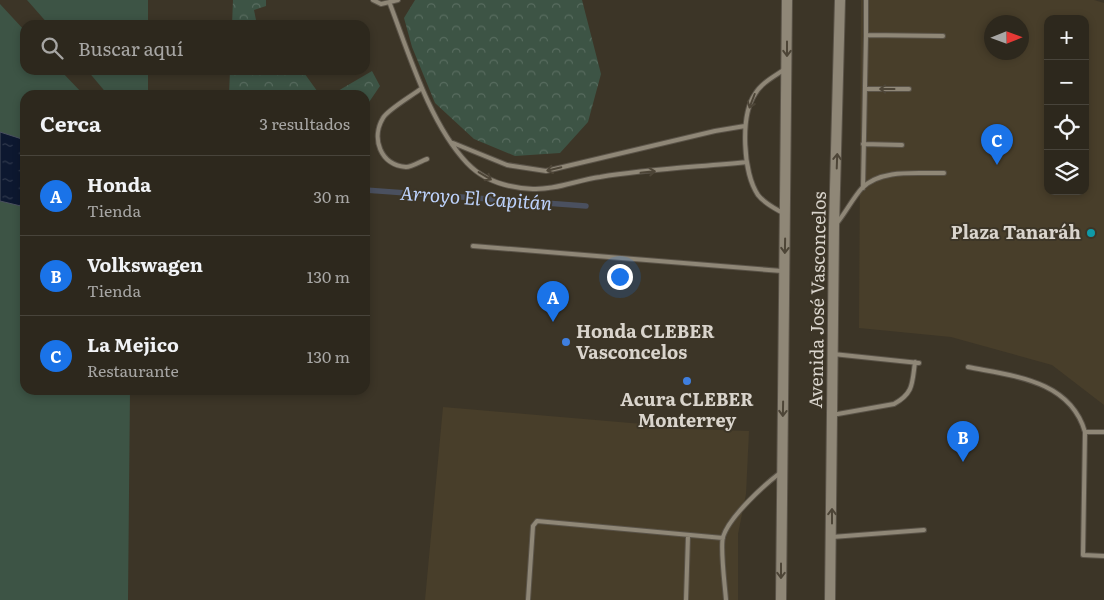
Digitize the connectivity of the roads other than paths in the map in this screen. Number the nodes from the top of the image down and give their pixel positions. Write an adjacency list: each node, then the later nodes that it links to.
1 (373, 0): 6 (lane)
2 (398, 0): 6 (lane)
3 (787, 0): 9 (main road, Avenida José Vasconcelos, one-way to 9)
4 (840, 0): 22 (main road, Avenida José Vasconcelos, one-way to 4)
5 (866, 0): 7 (lane)
6 (390, 4): 10 (lane)
7 (866, 34): 8 (lane); 11 (lane)
8 (943, 36)
9 (787, 68): 13 (lane, one-way to 13); 21 (main road, Avenida José Vasconcelos)
10 (422, 88): 14 (lane); 17 (lane)
11 (864, 89): 12 (lane, one-way to 11); 15 (lane)
12 (908, 89)
13 (745, 126): 14 (lane, one-way to 14); 18 (lane)
14 (451, 142): 18 (lane, one-way to 18)
15 (864, 144): 16 (lane); 20 (lane)
16 (902, 146)
17 (427, 159)
18 (747, 162): 21 (lane)
19 (944, 173): 20 (lane)
20 (863, 188): 22 (lane)
21 (785, 214): 24 (main road, Avenida José Vasconcelos, one-way to 24)
22 (834, 227): 25 (main road, Avenida José Vasconcelos)
23 (473, 246): 24 (lane)
24 (784, 271): 30 (main road, Avenida José Vasconcelos, one-way to 30)
25 (833, 354): 27 (main road, Avenida José Vasconcelos); 27 (lane)
26 (968, 367): 28 (lane)
27 (832, 415): 33 (main road, Avenida José Vasconcelos, one-way to 27)
28 (1084, 432): 29 (lane); 35 (lane)
29 (1104, 432)
30 (782, 472): 34 (lane); 39 (main road, Avenida José Vasconcelos, one-way to 39)
31 (924, 530): 33 (lane)
32 (688, 536): 34 (lane); 36 (lane); 37 (lane)
33 (832, 536): 40 (main road, Avenida José Vasconcelos)
34 (723, 538): 38 (lane)
35 (1104, 556)
36 (528, 600)
37 (686, 600)
38 (726, 600)
39 (781, 600)
40 (830, 600)

